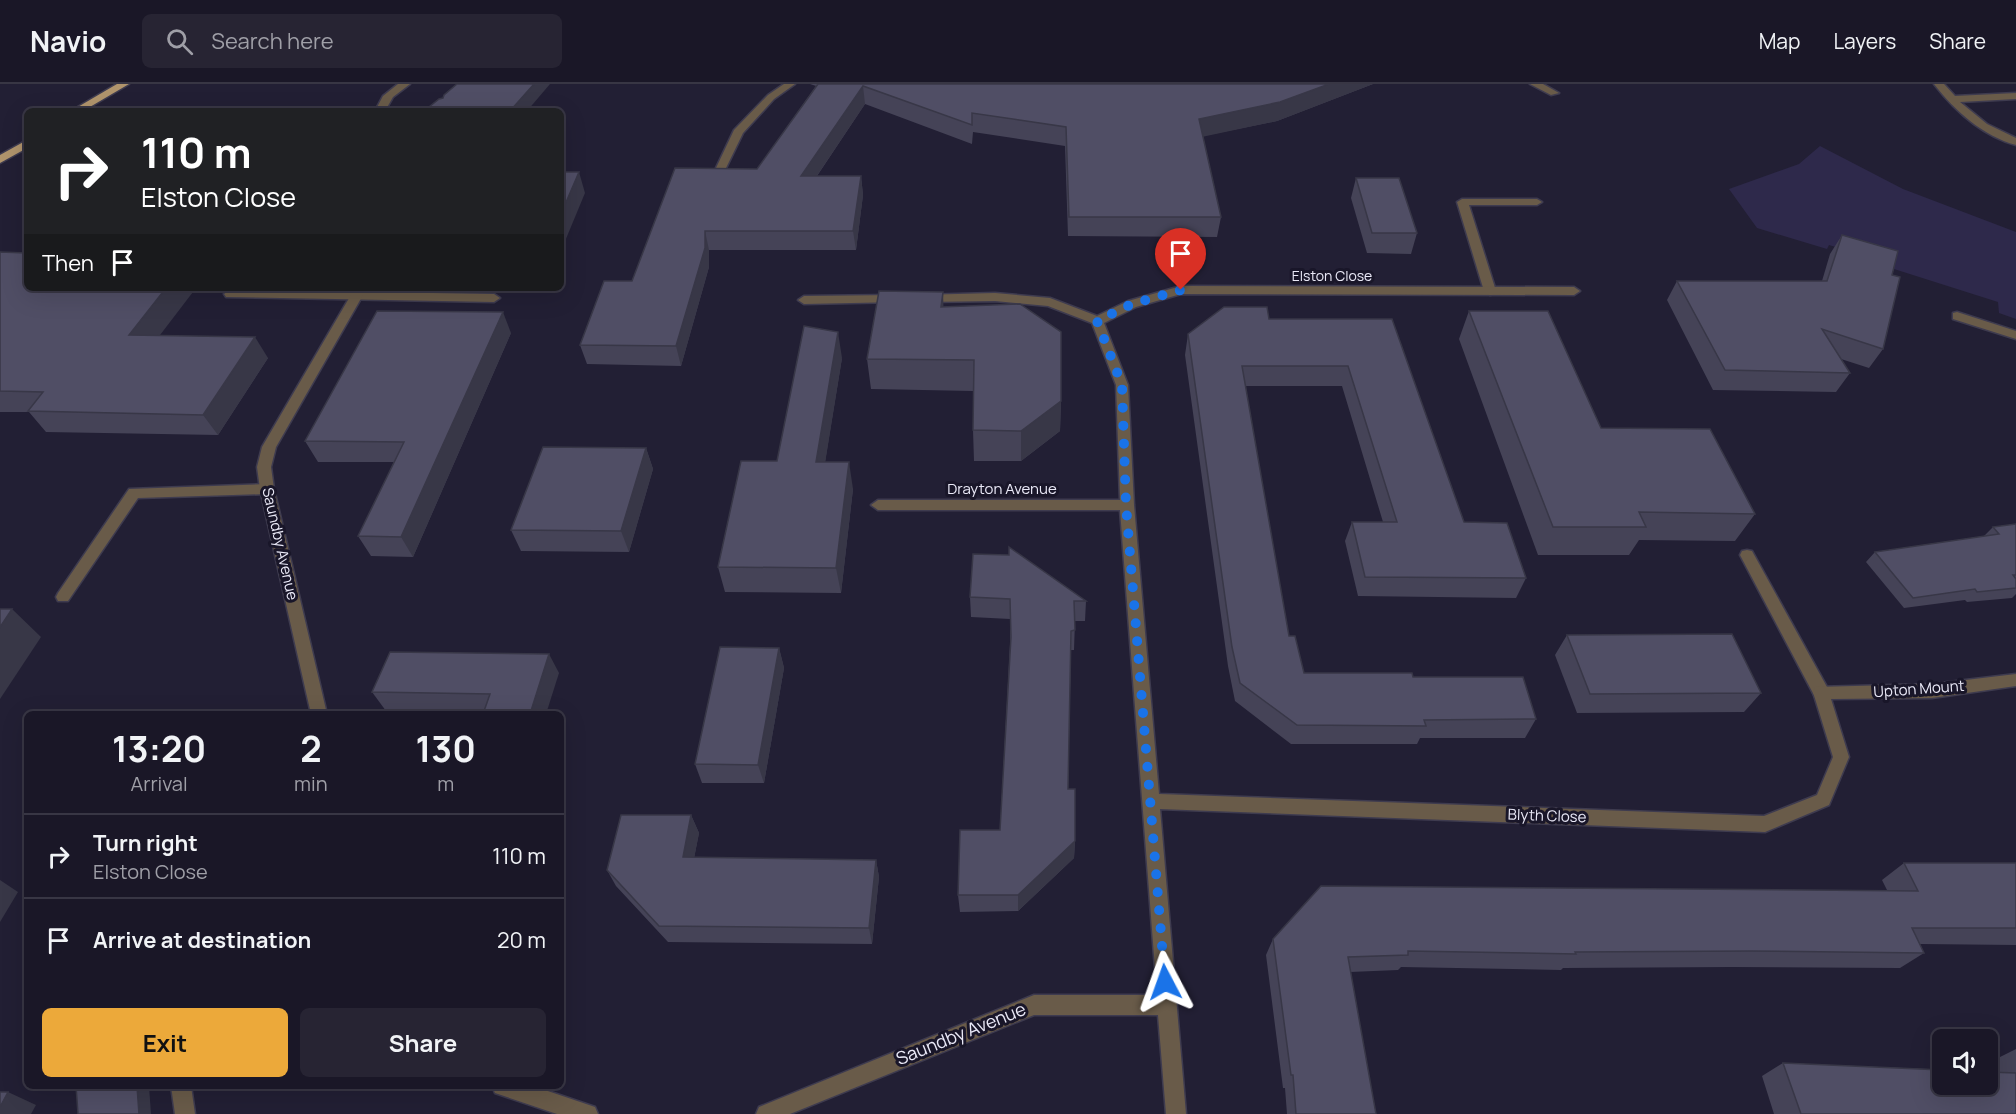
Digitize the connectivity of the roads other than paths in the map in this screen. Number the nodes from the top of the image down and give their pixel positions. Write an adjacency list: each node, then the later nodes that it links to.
1 (124, 84): 9 (main road)
2 (405, 84): 10 (street)
3 (790, 84): 14 (street)
4 (1535, 84): 6 (street)
5 (1939, 84): 8 (street)
6 (1554, 93)
7 (2016, 96): 8 (street)
8 (1953, 99): 11 (street)
9 (81, 108)
10 (382, 108)
11 (2016, 142)
12 (24, 145): 13 (main road)
13 (0, 160)
14 (721, 168)
15 (1537, 202): 16 (street)
16 (1490, 291): 17 (street, Elston Close); 23 (street, Elston Close)
17 (1574, 291)
18 (358, 292): 19 (street); 20 (street); 25 (street, Saundby Avenue)
19 (230, 294)
20 (494, 298)
21 (804, 300): 23 (street)
22 (1957, 316): 24 (street)
23 (1097, 321): 27 (street)
24 (2016, 335)
25 (267, 489): 29 (street); 32 (street, Saundby Avenue)
26 (878, 505): 27 (street, Drayton Avenue)
27 (1126, 505): 33 (street)
28 (1747, 555): 31 (street, Blyth Close)
29 (63, 597)
30 (2016, 680): 31 (street, Upton Mount)
31 (1821, 692): 33 (street, Blyth Close)
32 (318, 711)
33 (1151, 801): 34 (street)
34 (1167, 1005): 39 (street, Saundby Avenue); 40 (street)
35 (181, 1089): 37 (street)
36 (511, 1089): 38 (street)
37 (185, 1114)
38 (588, 1114)
39 (766, 1114)
40 (1176, 1114)

